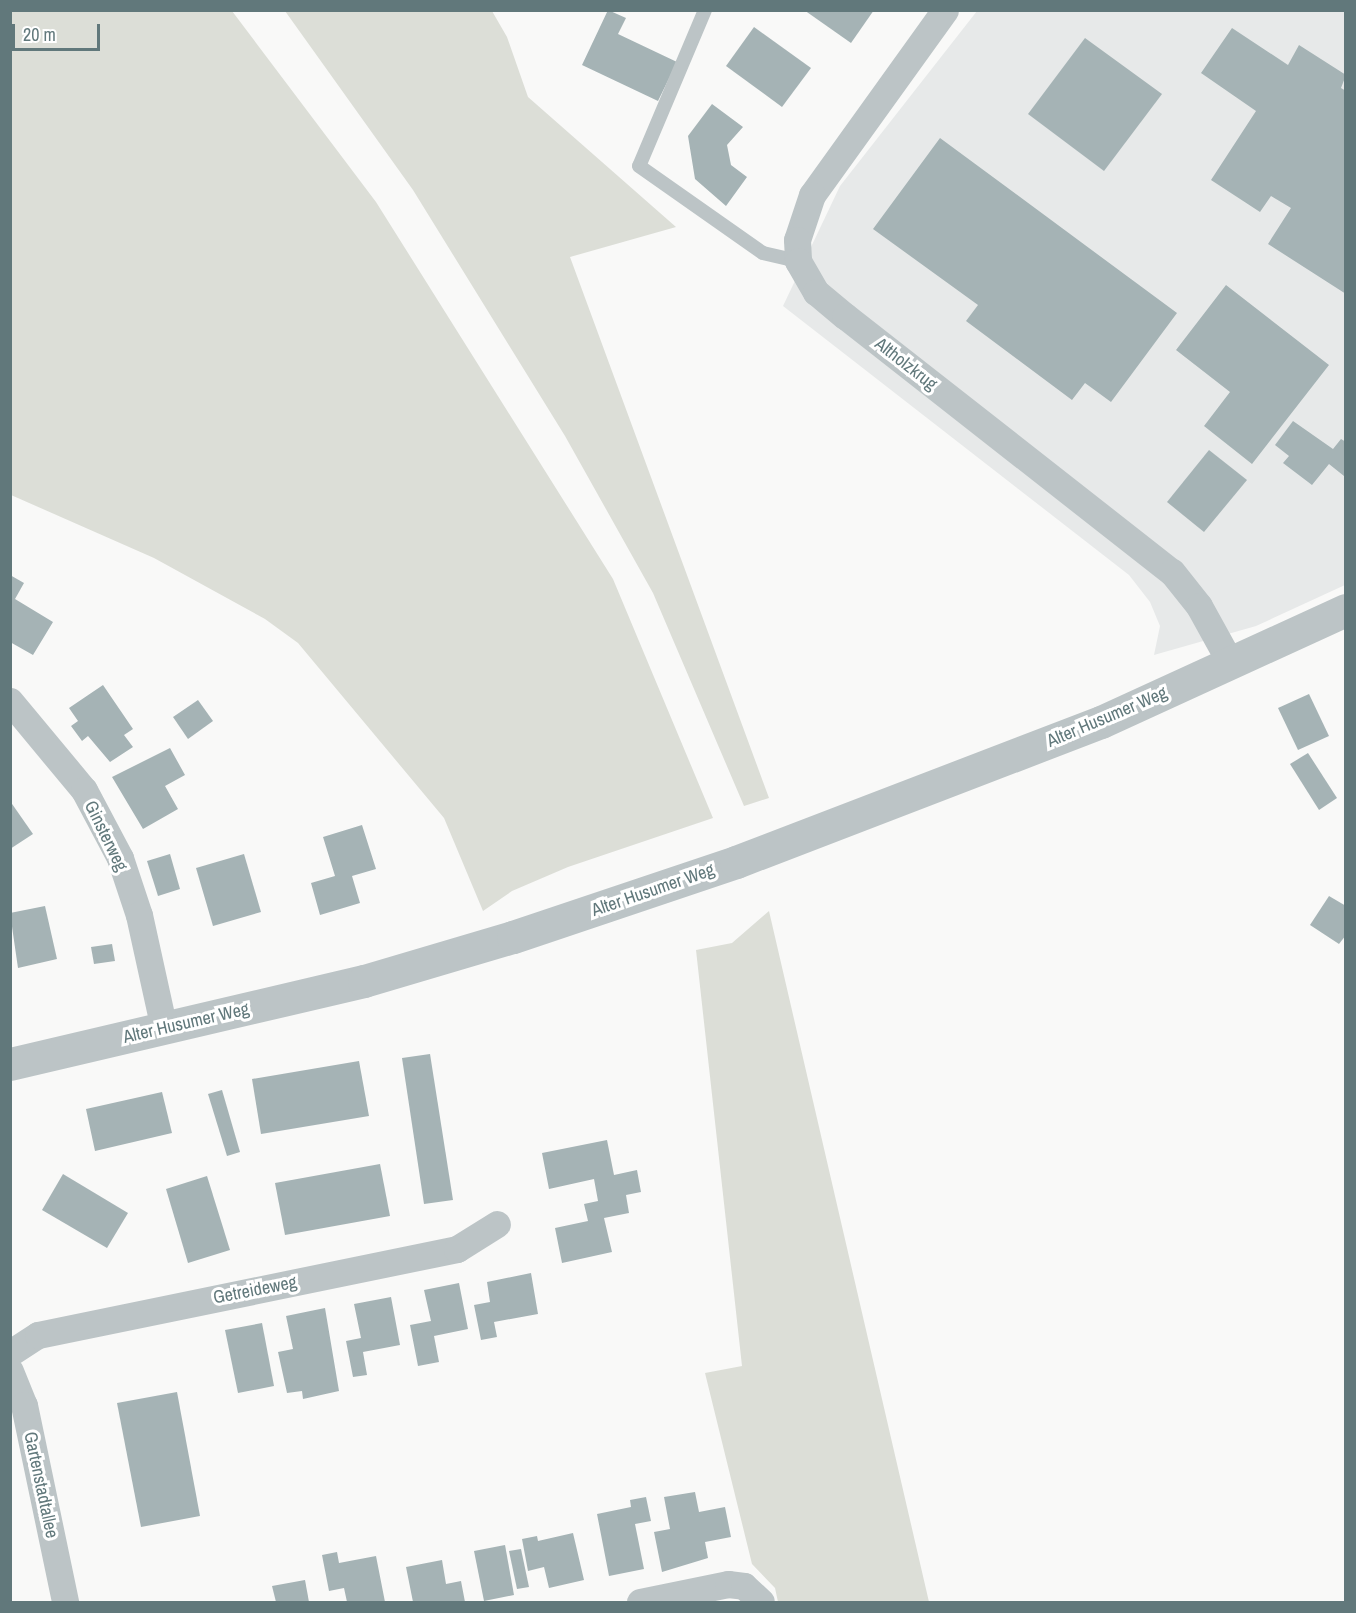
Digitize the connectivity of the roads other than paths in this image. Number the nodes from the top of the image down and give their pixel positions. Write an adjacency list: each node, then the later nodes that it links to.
1 (705, 10): 3 (lane)
2 (945, 10): 3 (street)
3 (798, 261): 5 (street, Altholzkrug)
4 (1344, 613): 5 (street, Alter Husumer Weg)
5 (1231, 664): 7 (street, Alter Husumer Weg)
6 (10, 701): 7 (street, Ginsterweg)
7 (164, 1029): 8 (street, Alter Husumer Weg)
8 (10, 1064)
9 (497, 1224): 10 (street, Getreideweg)
10 (10, 1353)
11 (10, 1371): 12 (street, Gartenstadtallee)
12 (65, 1602)
13 (640, 1602): 14 (street)
14 (761, 1602)

